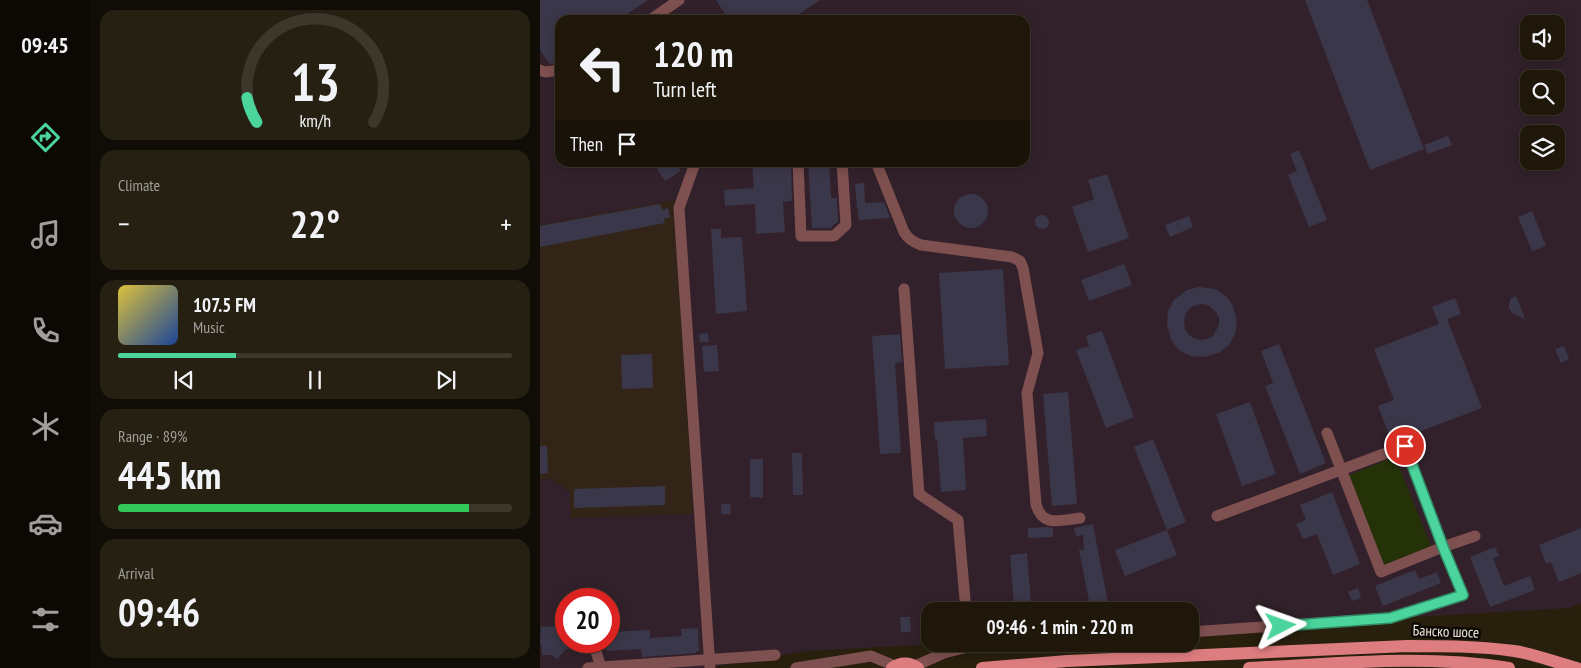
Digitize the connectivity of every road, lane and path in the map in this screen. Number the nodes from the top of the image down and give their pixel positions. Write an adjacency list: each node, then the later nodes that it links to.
1 (679, 0): 2 (lane)
2 (657, 15)
3 (540, 70): 4 (lane)
4 (555, 71)
5 (694, 167): 24 (lane)
6 (798, 167): 7 (lane)
7 (842, 167)
8 (878, 167): 13 (lane)
9 (904, 289): 16 (lane)
10 (1326, 433): 11 (lane)
11 (1341, 470): 12 (lane); 15 (lane); 15 (lane)
12 (1217, 516)
13 (1080, 518)
14 (1476, 536): 15 (lane)
15 (1443, 547): 17 (lane)
16 (965, 602)
17 (1199, 631)
18 (947, 652): 26 (lane)
19 (597, 653): 28 (lane)
20 (776, 654): 24 (lane)
21 (1539, 656): 22 (main road); 30 (main road, Банско шосе); 34 (main road, Банско шосе)
22 (1581, 660)
23 (1406, 661): 31 (main road, Банско шосе); 32 (lane); 33 (main road, Банско шосе)
24 (710, 664): 28 (lane)
25 (893, 667): 26 (main road); 29 (lane)
26 (917, 667)
27 (588, 668): 28 (lane)
28 (601, 668)
29 (796, 668)
30 (982, 668)
31 (1248, 668)
32 (1386, 668)
33 (1509, 668)
34 (1577, 668)

